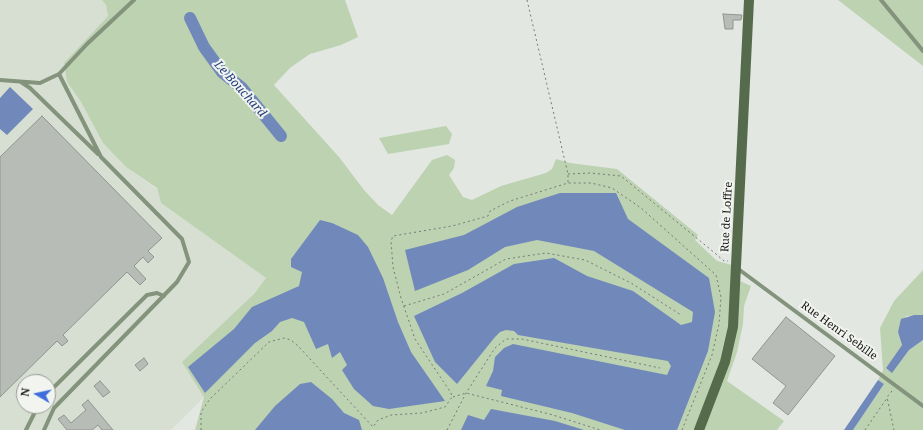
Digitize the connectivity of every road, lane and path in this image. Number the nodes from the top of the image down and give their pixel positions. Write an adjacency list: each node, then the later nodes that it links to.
1 (134, 0): 6 (lane)
2 (527, 0): 10 (path)
3 (749, 0): 13 (main road, Rue de Loffre)
4 (881, 0): 5 (lane)
5 (923, 51)
6 (59, 74): 8 (lane); 9 (lane)
7 (0, 80): 8 (lane)
8 (21, 82): 9 (lane)
9 (101, 157): 14 (lane)
10 (568, 174): 11 (path); 12 (path)
11 (568, 183): 15 (path); 32 (path)
12 (728, 261)
13 (740, 270): 19 (lane, Rue Henri Sebille); 33 (main road, Rue de Loffre)
14 (164, 296): 18 (lane); 27 (lane)
15 (404, 306): 16 (path); 21 (path)
16 (681, 315)
17 (660, 368): 20 (path)
18 (56, 385)
19 (896, 385): 22 (path); 23 (lane, Rue Henri Sebille)
20 (466, 393): 21 (path); 30 (path); 31 (path)
21 (452, 397): 25 (path)
22 (888, 397): 34 (path); 35 (path)
23 (923, 406)
24 (34, 414): 26 (lane)
25 (373, 427): 28 (path); 29 (path)
26 (26, 430)
27 (44, 430)
28 (201, 430)
29 (375, 430)
30 (447, 430)
31 (600, 430)
32 (682, 430)
33 (699, 430)
34 (864, 430)
35 (894, 430)

